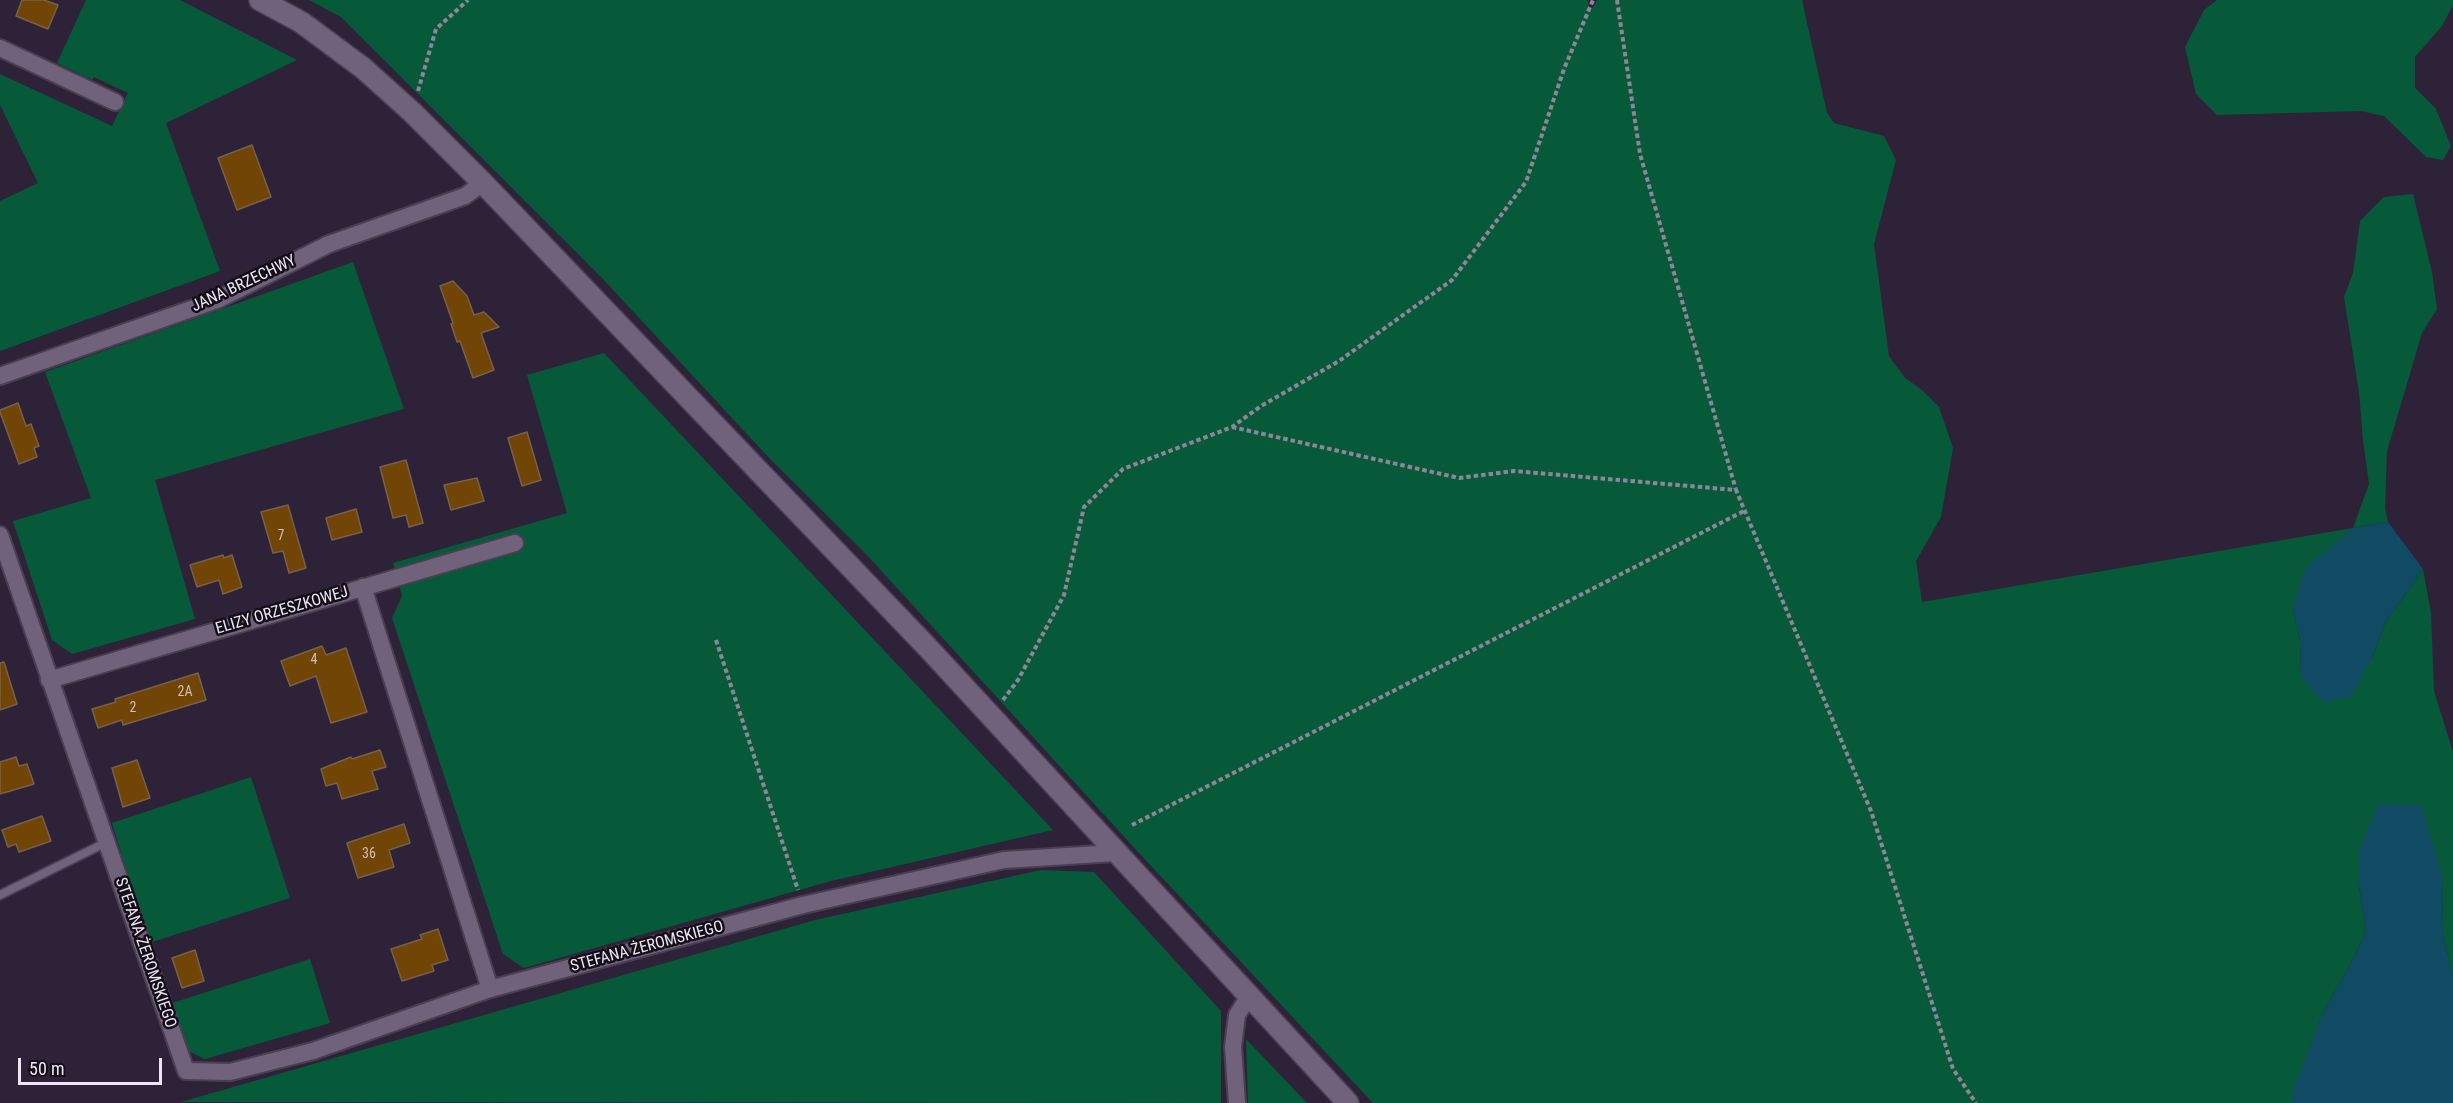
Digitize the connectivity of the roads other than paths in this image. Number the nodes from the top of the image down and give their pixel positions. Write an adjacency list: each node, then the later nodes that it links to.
1 (260, 0): 4 (street)
2 (0, 48): 3 (street)
3 (115, 102)
4 (483, 183): 5 (street, JANA BRZECHWY); 11 (street)
5 (0, 376)
6 (0, 535): 9 (street, STEFANA ŻEROMSKIEGO)
7 (515, 543): 8 (street, ELIZY ORZESZKOWEJ)
8 (363, 587): 9 (street, ELIZY ORZESZKOWEJ); 13 (street)
9 (49, 680): 10 (street, STEFANA ŻEROMSKIEGO)
10 (108, 842): 12 (lane); 13 (street, STEFANA ŻEROMSKIEGO)
11 (1115, 853): 13 (street, STEFANA ŻEROMSKIEGO); 14 (street)
12 (0, 895)
13 (490, 989)
14 (1249, 996): 15 (street); 16 (street)
15 (1237, 1103)
16 (1347, 1103)

